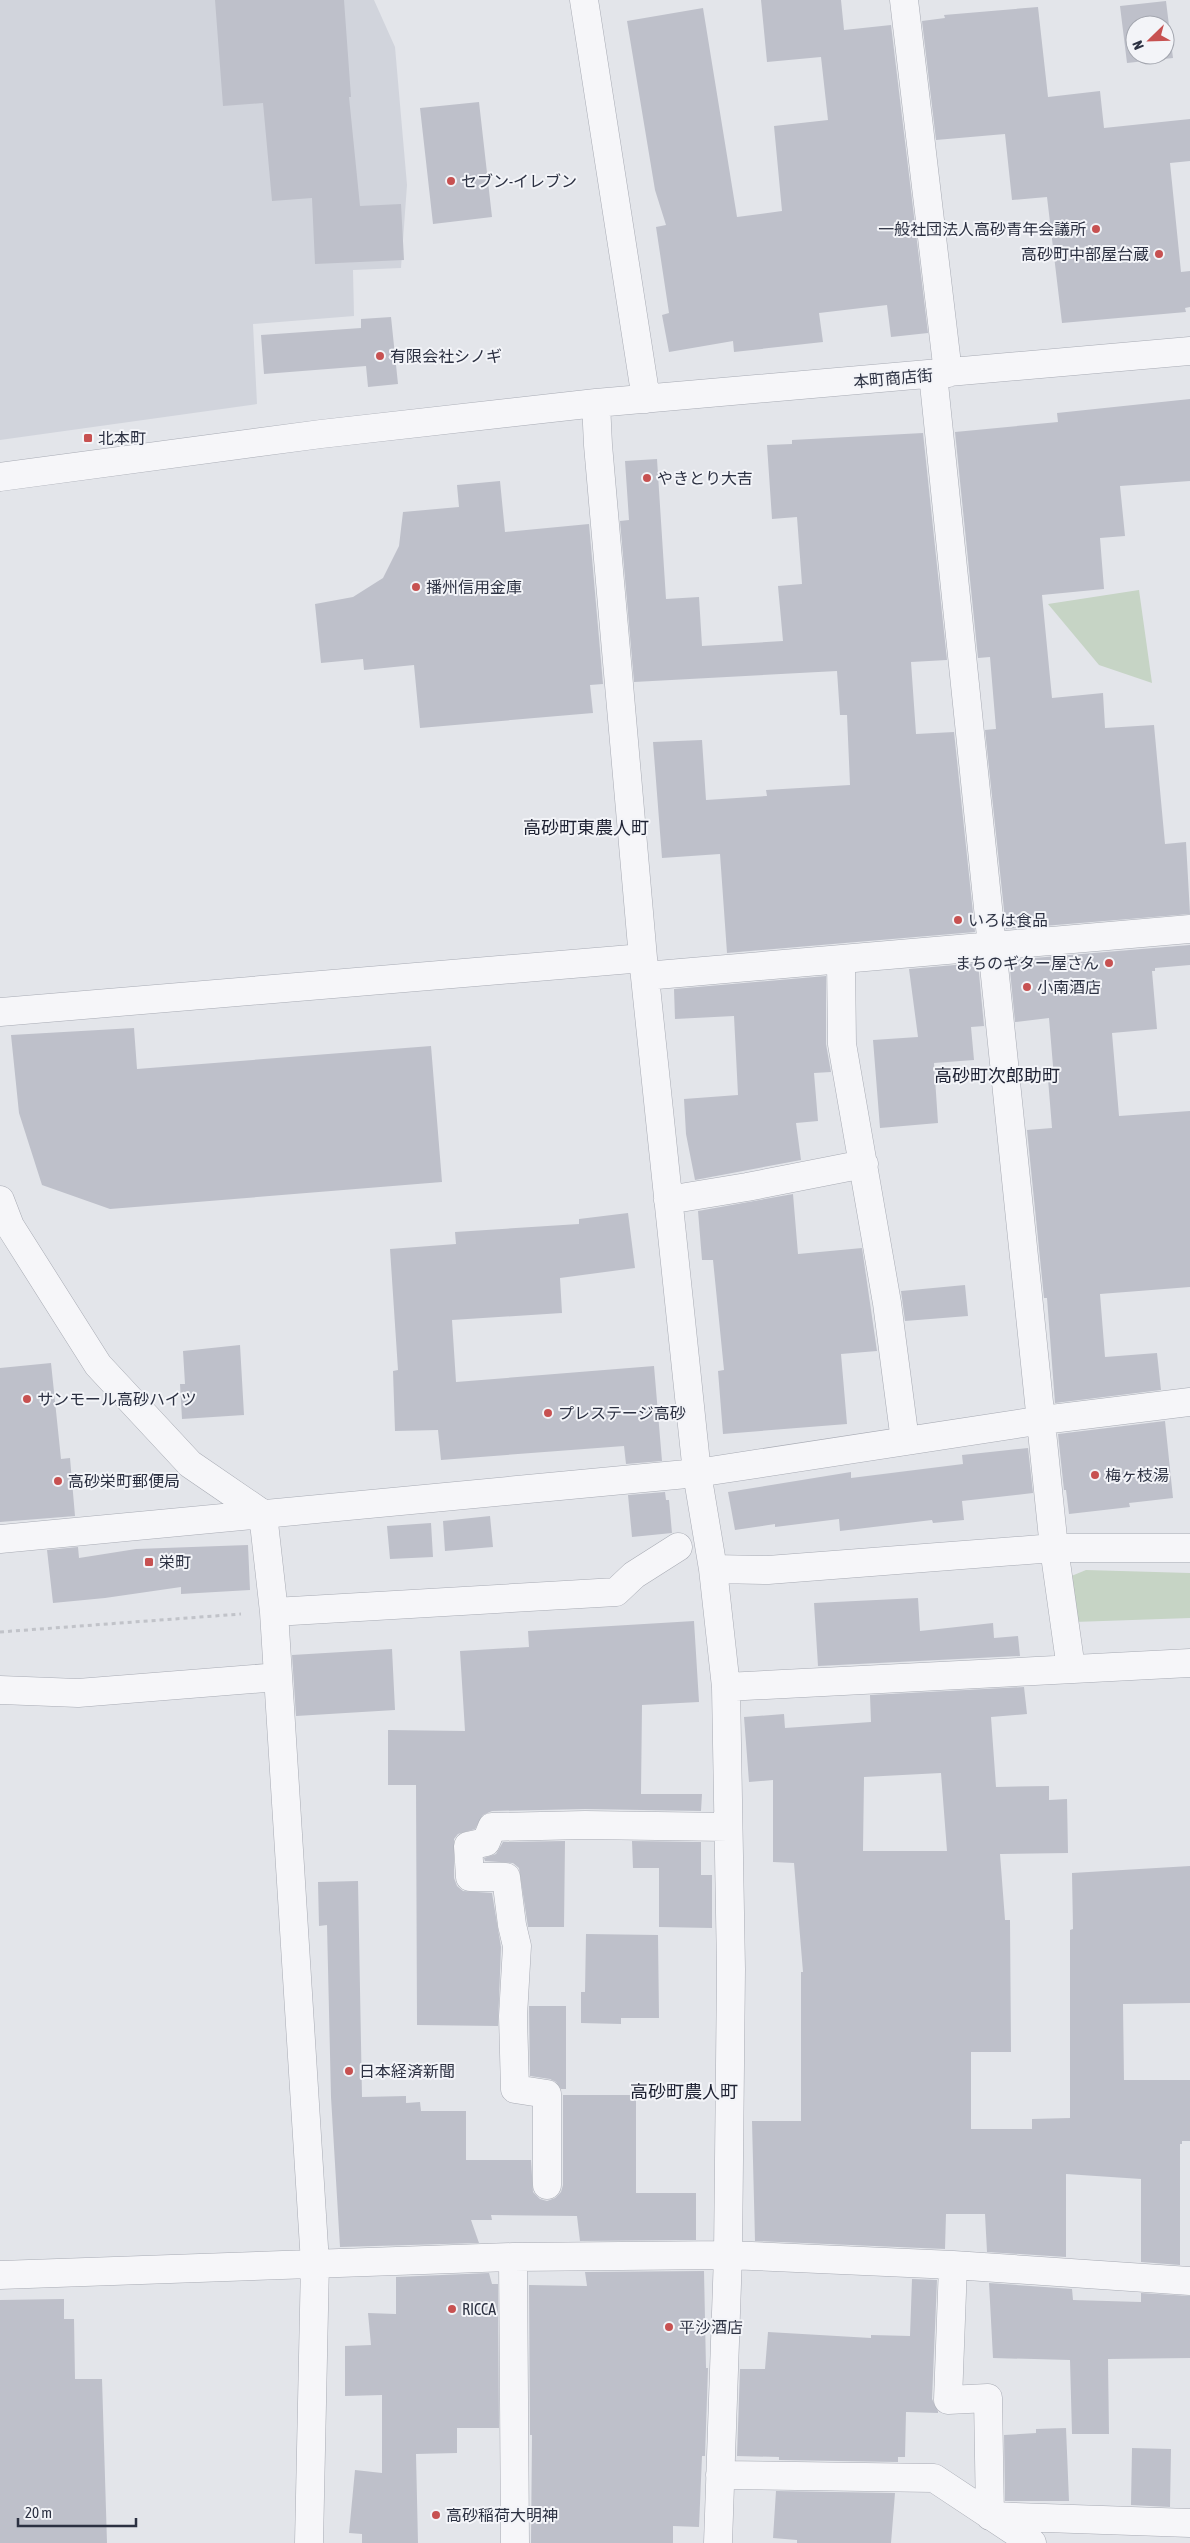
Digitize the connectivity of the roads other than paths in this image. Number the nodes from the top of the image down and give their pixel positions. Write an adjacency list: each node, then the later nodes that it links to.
1 (584, 0): 5 (street)
2 (904, 0): 4 (street)
3 (1190, 351): 4 (street, 本町商店街)
4 (941, 374): 5 (street, 本町商店街); 9 (street)
5 (646, 399): 6 (street, 本町商店街)
6 (596, 403): 7 (street, 本町商店街); 11 (street)
7 (0, 477)
8 (1190, 929): 9 (street)
9 (991, 947): 10 (street); 17 (street)
10 (841, 961): 11 (street); 13 (street)
11 (644, 967): 12 (street); 15 (street)
12 (0, 1012)
13 (864, 1164): 15 (street); 18 (street)
14 (0, 1200): 20 (street)
15 (668, 1200): 19 (street)
16 (1190, 1402): 17 (street)
17 (1042, 1420): 18 (street); 23 (street)
18 (905, 1441): 19 (street)
19 (697, 1473): 20 (street); 25 (street)
20 (263, 1514): 21 (street); 26 (street)
21 (0, 1540)
22 (678, 1547): 26 (street)
23 (1054, 1548): 24 (street); 25 (street); 28 (street)
24 (1190, 1548)
25 (713, 1569): 30 (street)
26 (274, 1612): 29 (street)
27 (1190, 1663): 28 (street)
28 (1071, 1669): 30 (street)
29 (278, 1677): 31 (street); 36 (street)
30 (726, 1687): 32 (street)
31 (0, 1690)
32 (728, 1828): 33 (street); 34 (street)
33 (548, 2185)
34 (728, 2255): 35 (street); 37 (street); 40 (street)
35 (513, 2257): 36 (street); 44 (street)
36 (316, 2263): 38 (street); 43 (street)
37 (953, 2265): 39 (street); 41 (street)
38 (0, 2275)
39 (1190, 2281)
40 (720, 2475): 41 (street); 45 (street)
41 (990, 2516): 42 (street); 46 (street)
42 (1190, 2523)
43 (309, 2543)
44 (515, 2543)
45 (718, 2543)
46 (1032, 2543)

